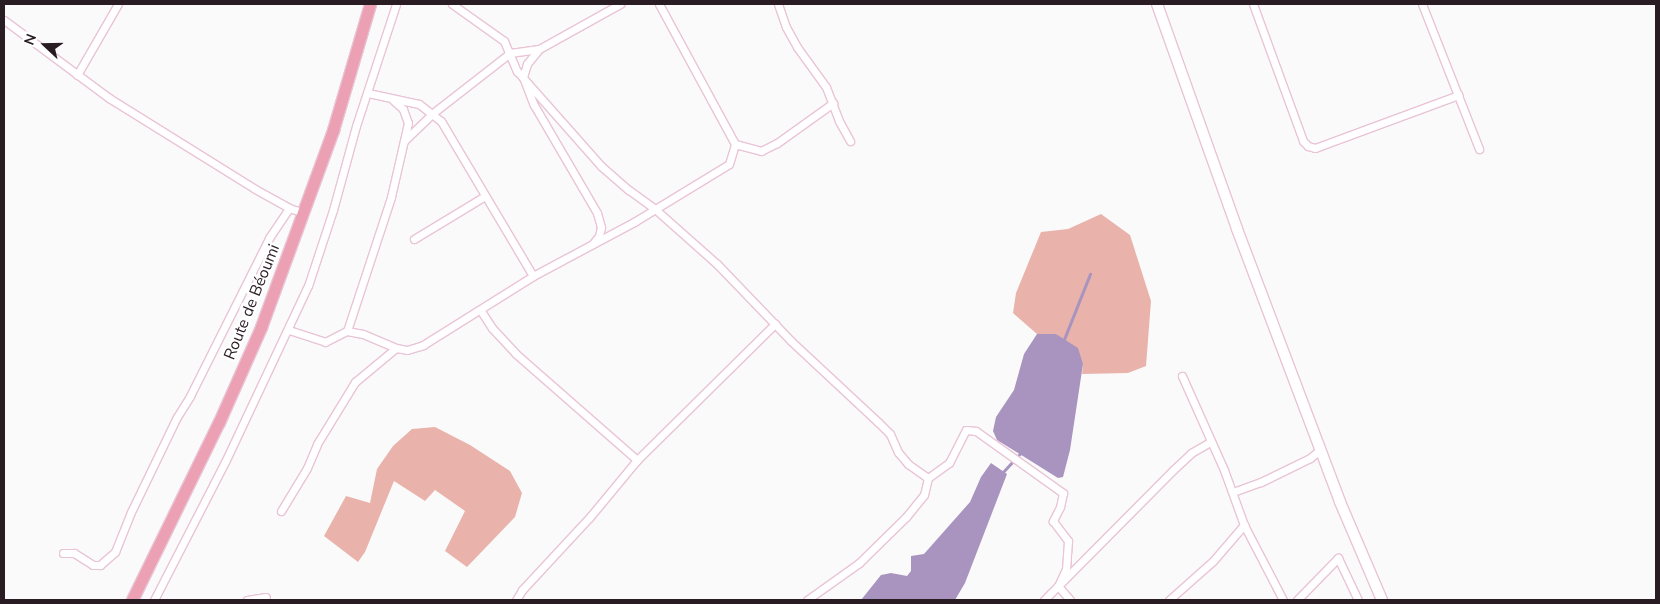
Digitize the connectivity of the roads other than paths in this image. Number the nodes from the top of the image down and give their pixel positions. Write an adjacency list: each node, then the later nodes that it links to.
1 (118, 4): 14 (street)
2 (370, 4): 28 (main road, Route de Béoumi)
3 (396, 4): 16 (street)
4 (452, 4): 13 (street)
5 (620, 4): 12 (street)
6 (659, 4): 23 (street)
7 (778, 4): 19 (street)
8 (1157, 4): 39 (main road)
9 (1253, 4): 17 (street)
10 (1422, 4): 17 (street)
11 (4, 20): 14 (street)
12 (539, 49): 13 (street); 15 (street)
13 (510, 53): 15 (street); 20 (street)
14 (77, 74): 26 (street)
15 (523, 77): 27 (street); 30 (street)
16 (368, 93): 18 (street); 34 (street)
17 (1458, 95): 24 (street)
18 (393, 100): 20 (street); 22 (street)
19 (833, 103): 21 (street); 23 (street)
20 (433, 113): 22 (street); 25 (street)
21 (850, 140)
22 (404, 141): 35 (street)
23 (735, 144): 27 (street)
24 (1478, 149)
25 (484, 196): 29 (street); 31 (street)
26 (289, 208): 28 (street); 45 (street)
27 (656, 208): 30 (street); 33 (street)
28 (304, 213): 48 (main road, Route de Béoumi)
29 (414, 239)
30 (591, 246): 31 (street)
31 (533, 276): 32 (street)
32 (481, 311): 36 (street); 40 (street)
33 (775, 324): 40 (street); 41 (street)
34 (289, 330): 35 (street); 49 (street)
35 (346, 331): 36 (street)
36 (396, 348): 43 (street)
37 (1182, 376): 38 (street)
38 (1210, 442): 42 (street); 46 (street)
39 (1320, 450): 42 (street); 59 (main road)
40 (637, 460): 51 (street)
41 (928, 478): 46 (street); 52 (street)
42 (1233, 492): 44 (street)
43 (280, 511)
44 (1244, 525): 55 (street); 56 (street)
45 (63, 553)
46 (1058, 586): 53 (street); 54 (street)
47 (266, 597): 50 (street)
48 (132, 600)
49 (154, 600)
50 (246, 600)
51 (516, 600)
52 (807, 600)
53 (1044, 600)
54 (1070, 600)
55 (1169, 600)
56 (1283, 600)
57 (1297, 600): 58 (street)
58 (1358, 600)
59 (1382, 600)

